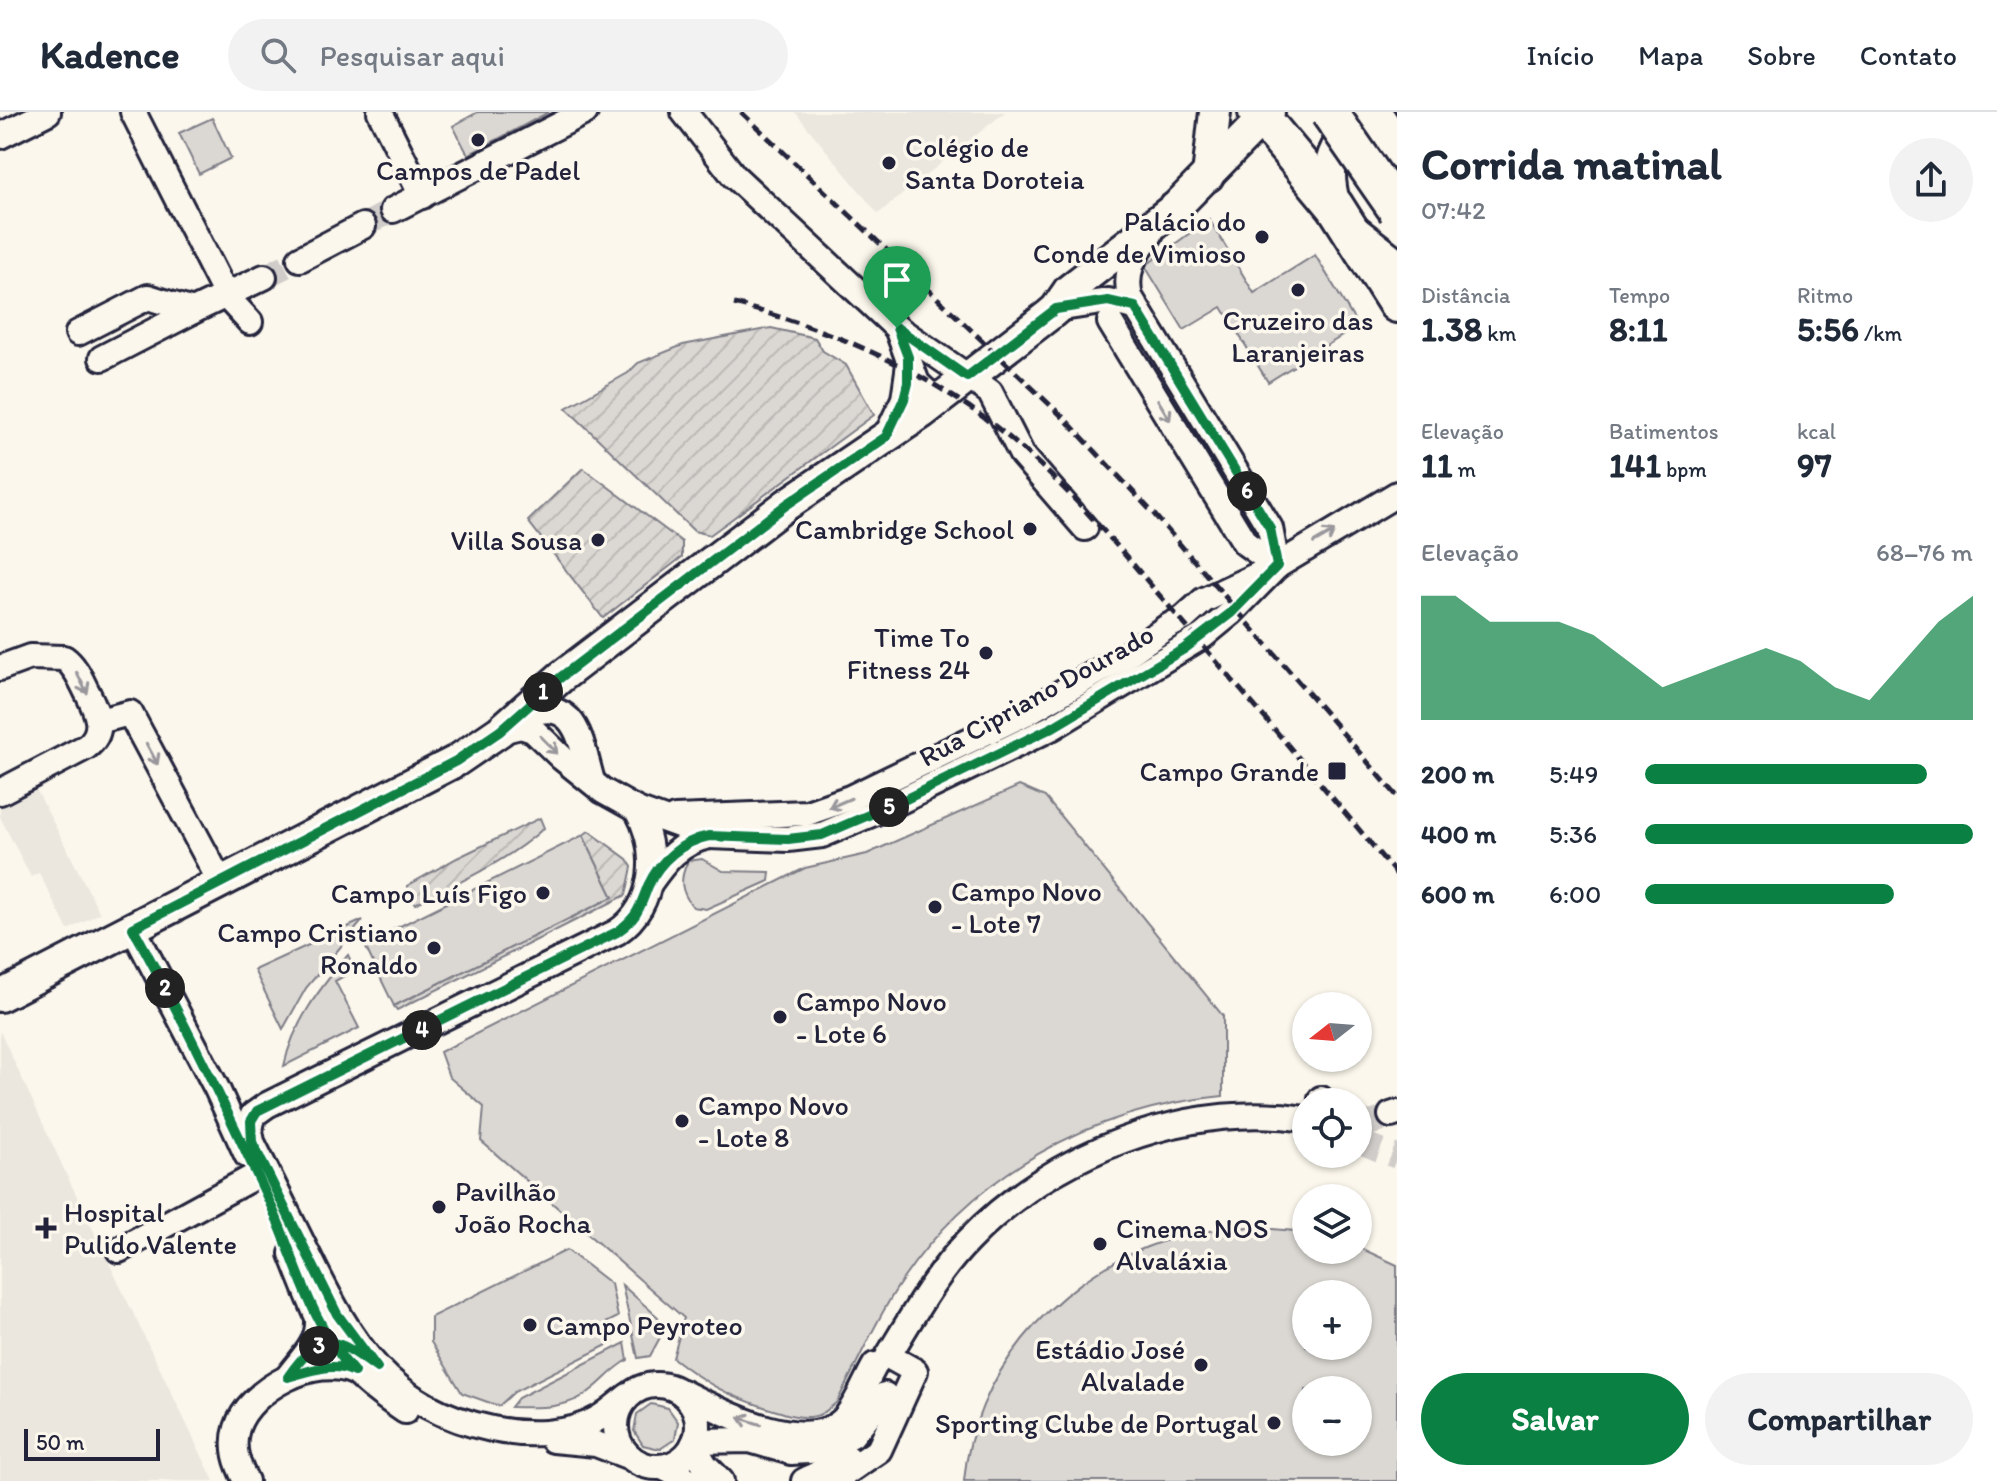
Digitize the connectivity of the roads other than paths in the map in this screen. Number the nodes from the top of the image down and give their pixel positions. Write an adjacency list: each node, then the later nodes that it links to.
1 (48, 112): 11 (street)
2 (133, 112): 23 (street)
3 (380, 112): 14 (street)
4 (585, 112): 14 (street)
5 (684, 112): 30 (street)
6 (1215, 112): 13 (main road)
7 (1329, 112): 16 (highway, bridge)
8 (1359, 112): 17 (main road)
9 (1372, 112): 12 (highway)
10 (1263, 114): 13 (main road); 17 (highway)
11 (0, 136)
12 (1397, 149)
13 (1208, 176): 18 (main road)
14 (422, 196): 15 (street)
15 (393, 210)
16 (1397, 210)
17 (1342, 216): 21 (main road); 24 (highway)
18 (1162, 220): 25 (main road); 26 (street)
19 (363, 226): 20 (street)
20 (300, 259)
21 (1397, 264)
22 (264, 277): 23 (street)
23 (227, 297): 27 (street); 28 (street)
24 (1397, 304)
25 (1068, 307): 26 (street); 34 (main road)
26 (1135, 307): 38 (street)
27 (193, 311): 31 (street); 33 (street)
28 (250, 322)
29 (1110, 322): 38 (street, one-way to 38)
30 (897, 328): 32 (street); 34 (street)
31 (78, 333)
32 (908, 357): 34 (street); 35 (street)
33 (102, 358)
34 (958, 383): 35 (main road); 37 (street)
35 (886, 437): 41 (main road)
36 (1397, 494): 38 (street, Rua Cipriano Dourado, one-way to 36)
37 (1085, 528)
38 (1277, 566): 44 (street, Rua Cipriano Dourado, one-way to 44); 45 (street, Rua Cipriano Dourado)
39 (0, 668): 40 (street, one-way to 40)
40 (99, 721): 43 (street); 46 (street, one-way to 46)
41 (500, 731): 42 (street, one-way to 42); 42 (street); 46 (main road)
42 (592, 781): 44 (street)
43 (0, 792)
44 (648, 814): 45 (street, Rua Cipriano Dourado); 47 (street)
45 (709, 836): 47 (street)
46 (221, 883): 48 (main road)
47 (649, 884): 51 (street)
48 (133, 928): 49 (main road); 50 (street)
49 (0, 996)
50 (217, 1089): 51 (street); 53 (street)
51 (267, 1105): 56 (street)
52 (1292, 1118): 57 (street)
53 (257, 1175): 54 (street); 55 (street)
54 (119, 1250)
55 (319, 1338): 56 (street); 58 (street)
56 (365, 1370): 58 (street); 60 (street); 62 (street)
57 (885, 1373): 59 (street, one-way to 59); 61 (street); 67 (street); 68 (street)
58 (288, 1377): 64 (street)
59 (676, 1390): 60 (street); 61 (street)
60 (628, 1396): 62 (street)
61 (694, 1443): 63 (street); 66 (street)
62 (630, 1457): 63 (street)
63 (662, 1467): 65 (street)
64 (246, 1481)
65 (691, 1481)
66 (721, 1481)
67 (804, 1481)
68 (834, 1481)

